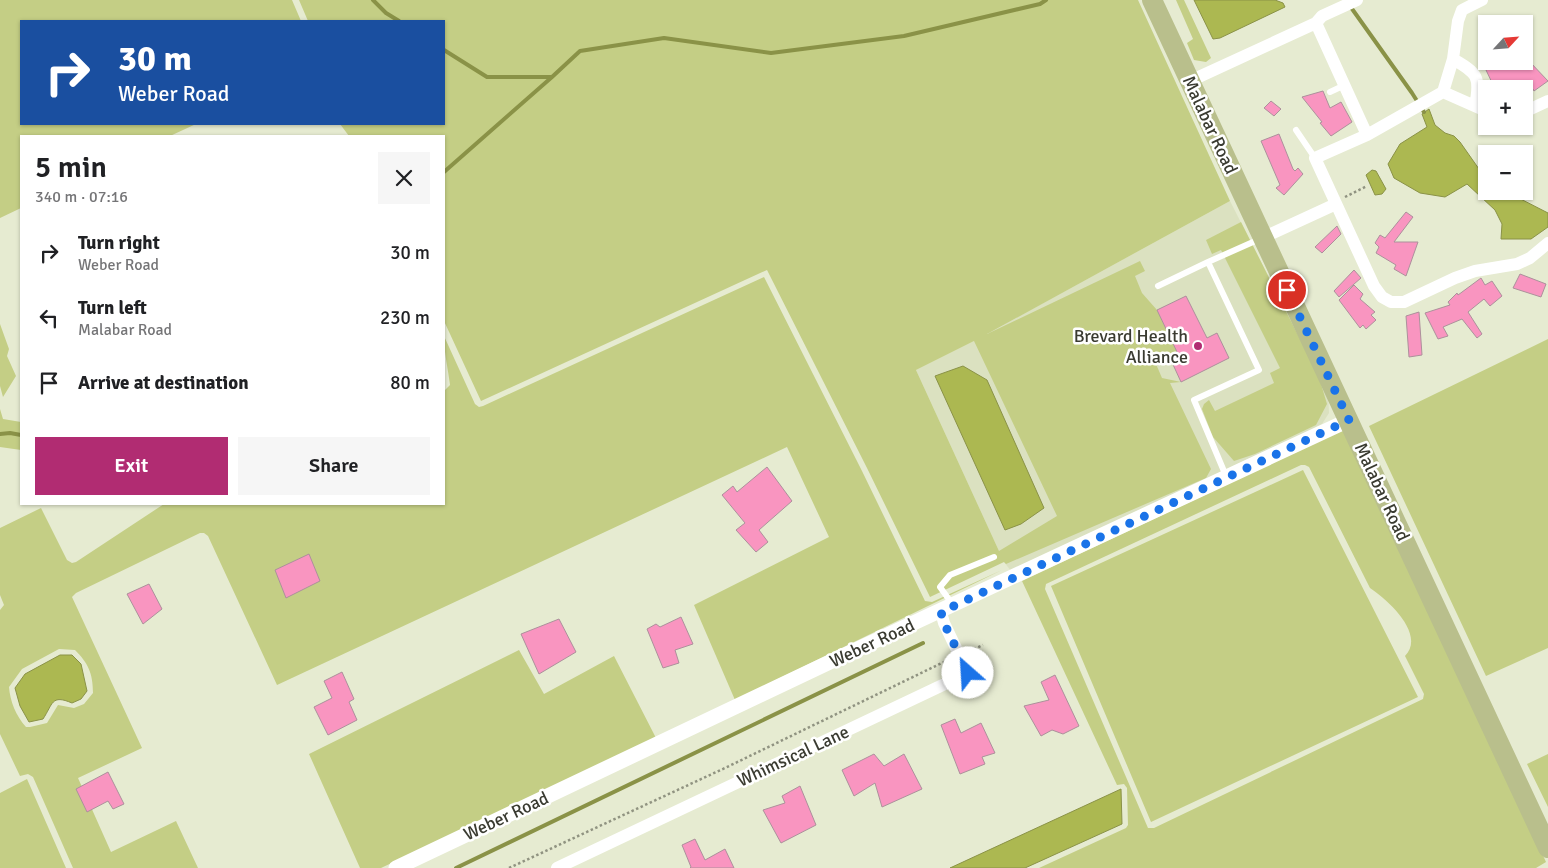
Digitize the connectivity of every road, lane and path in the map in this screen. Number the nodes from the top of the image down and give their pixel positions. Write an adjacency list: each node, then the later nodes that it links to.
1 (1152, 0): 6 (main road, Malabar Road)
2 (1356, 0): 4 (street)
3 (1482, 0): 5 (street)
4 (1316, 23): 6 (street); 7 (street)
5 (1452, 59): 9 (street); 10 (street)
6 (1190, 81): 19 (main road, Malabar Road)
7 (1345, 86): 8 (lane); 15 (street)
8 (1330, 92)
9 (1443, 92): 12 (street); 15 (street)
10 (1478, 98)
11 (1548, 101): 13 (street)
12 (1478, 107)
13 (1533, 108)
14 (1296, 130): 16 (lane)
15 (1367, 135): 16 (street)
16 (1315, 158): 18 (street)
17 (1367, 186): 18 (path)
18 (1336, 204): 19 (street); 20 (street)
19 (1262, 238): 21 (lane); 23 (main road, Malabar Road)
20 (1548, 243)
21 (1208, 262): 22 (lane); 24 (lane)
22 (1158, 286)
23 (1349, 420): 24 (street, Weber Road); 29 (main road, Malabar Road)
24 (1227, 477): 26 (street, Weber Road)
25 (994, 557): 26 (lane)
26 (948, 609): 28 (street, Whimsical Lane); 30 (street, Weber Road)
27 (983, 645): 28 (path)
28 (959, 655): 31 (path); 32 (street, Whimsical Lane)
29 (1548, 848)
30 (396, 868)
31 (509, 868)
32 (557, 868)

